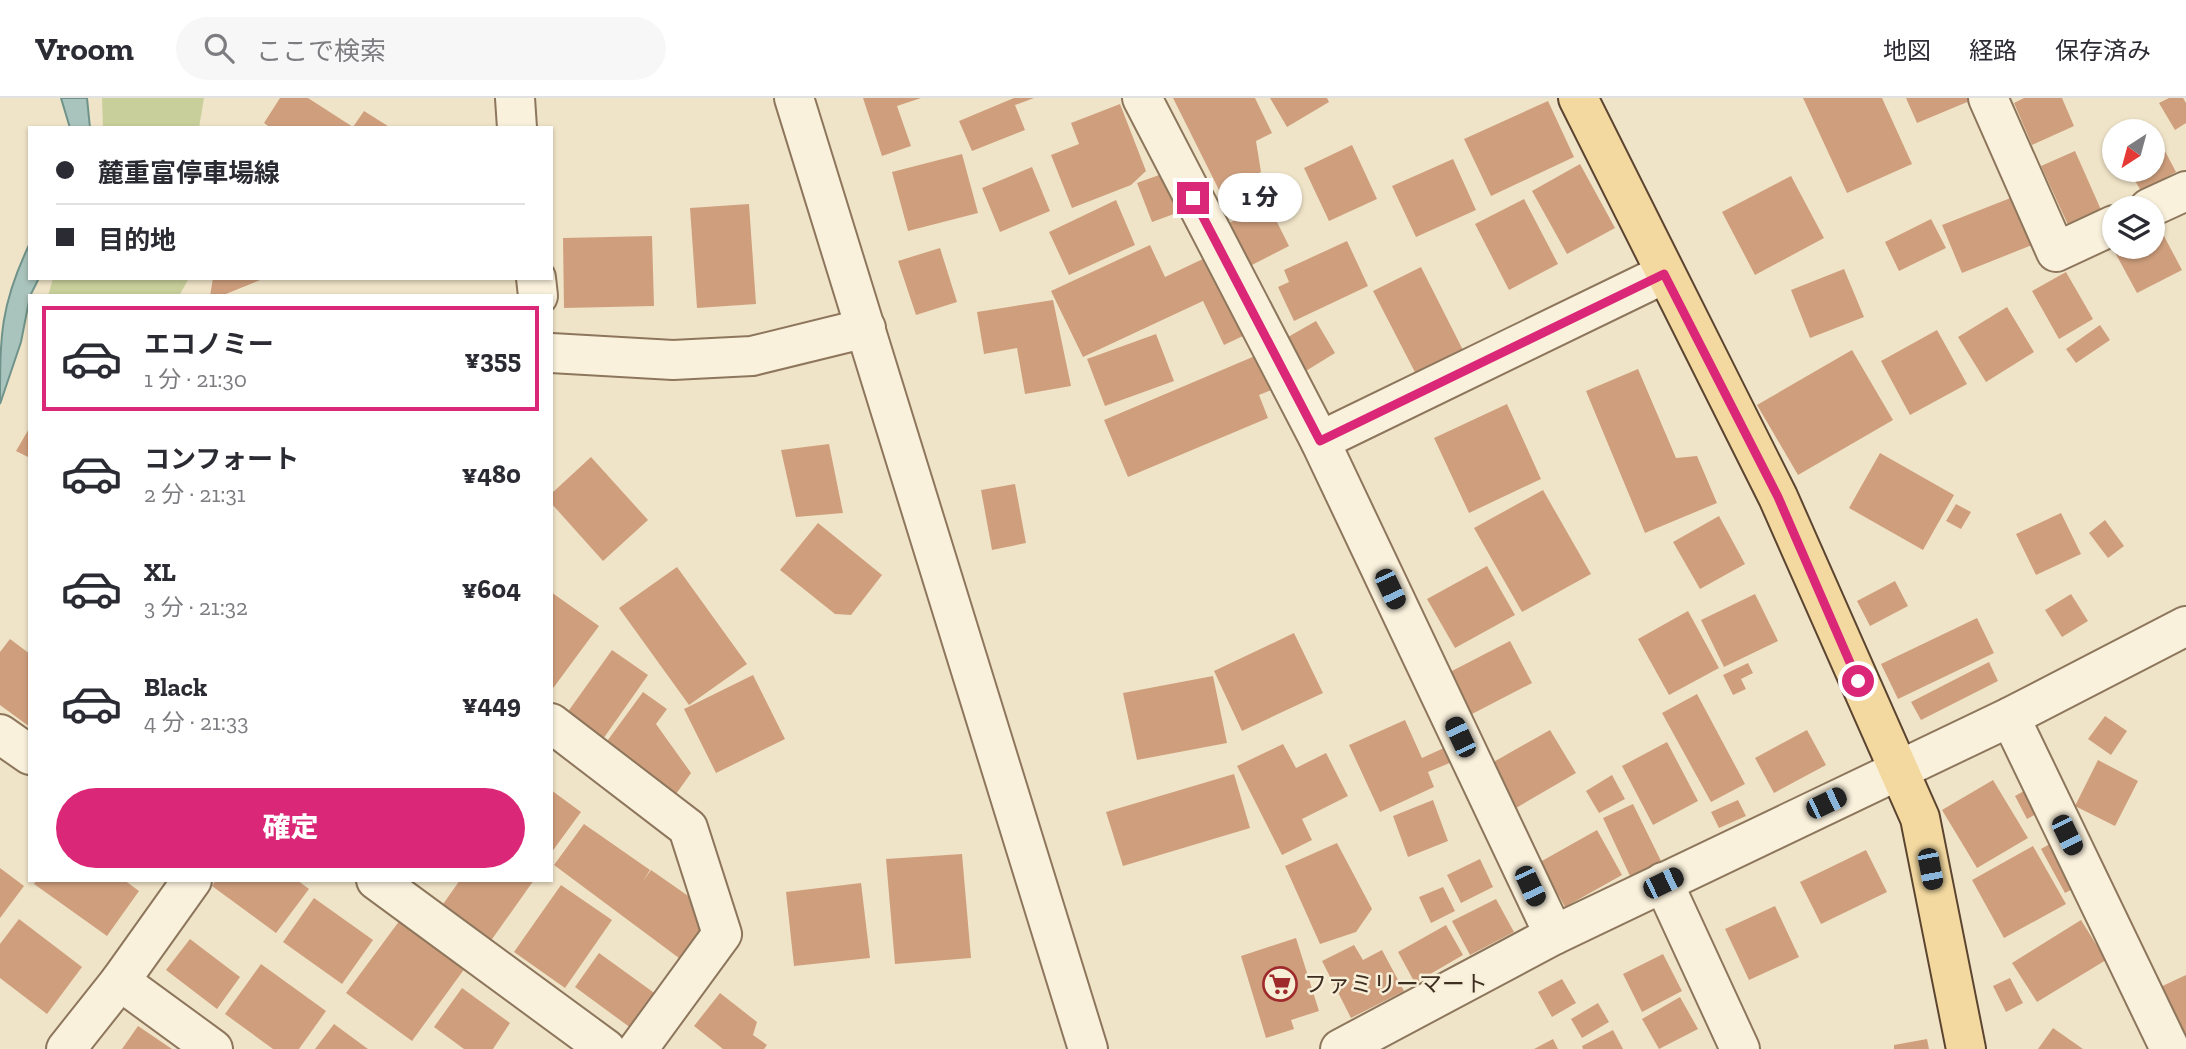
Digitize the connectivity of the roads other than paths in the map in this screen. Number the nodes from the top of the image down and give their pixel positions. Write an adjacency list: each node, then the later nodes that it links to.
1 (515, 98): 6 (street)
2 (794, 98): 11 (street)
3 (1142, 98): 13 (street)
4 (1987, 98): 9 (street)
5 (1580, 99): 10 (main road)
6 (517, 126)
7 (2186, 191): 8 (street)
8 (2165, 201)
9 (2102, 231)
10 (1664, 274): 13 (street); 19 (main road)
11 (866, 328): 12 (street); 29 (street)
12 (553, 354)
13 (1320, 441): 23 (street)
14 (2186, 626): 15 (street)
15 (2010, 717): 19 (street); 33 (street)
16 (553, 725): 28 (street)
17 (0, 734): 18 (street)
18 (28, 754)
19 (1896, 769): 22 (street); 32 (main road)
20 (191, 882): 24 (street)
21 (379, 882): 27 (street)
22 (1663, 883): 23 (street); 31 (street)
23 (1554, 935): 30 (street)
24 (120, 981): 25 (street); 26 (street)
25 (66, 1049)
26 (213, 1049)
27 (606, 1049)
28 (638, 1049)
29 (1088, 1049)
30 (1339, 1049)
31 (1740, 1049)
32 (1966, 1049)
33 (2170, 1049)

